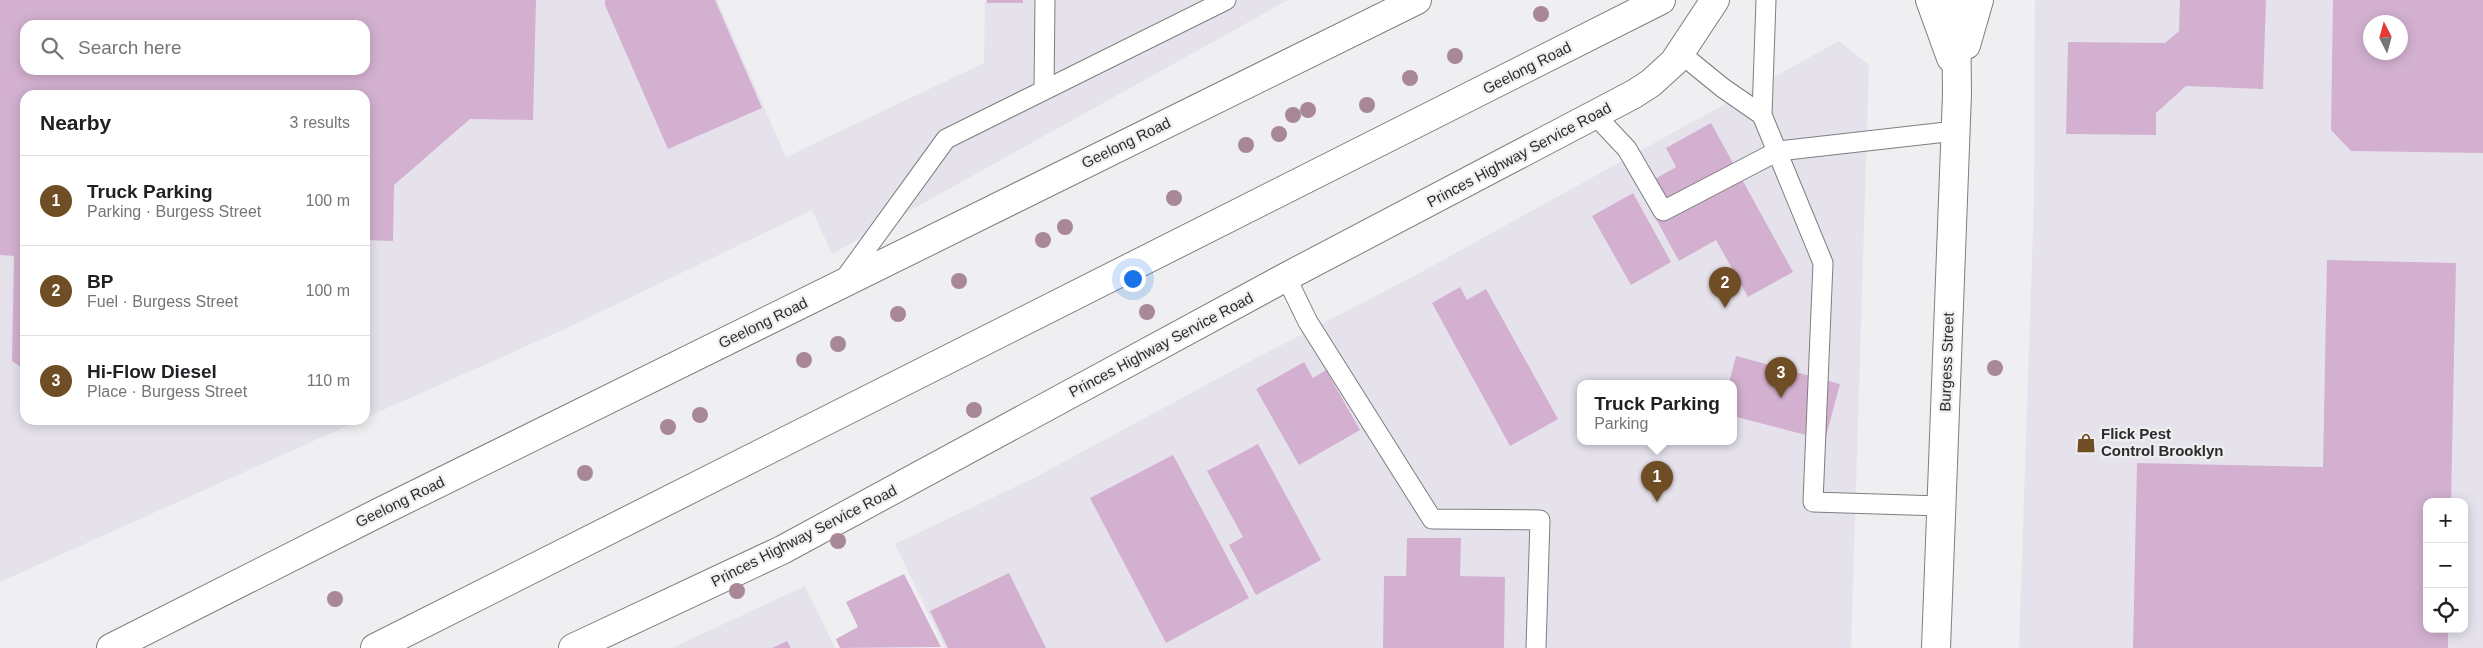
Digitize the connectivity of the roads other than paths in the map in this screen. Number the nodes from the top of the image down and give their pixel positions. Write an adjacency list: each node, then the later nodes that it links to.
1 (1045, 0): 12 (lane)
2 (1226, 0): 12 (lane)
3 (1417, 0): 18 (main road, Geelong Road)
4 (1661, 0): 21 (main road, Geelong Road)
5 (1715, 0): 10 (main road, Princes Highway Service Road)
6 (1766, 0): 14 (lane)
7 (1930, 0): 11 (main road, Burgess Street)
8 (1956, 0): 11 (main road, Burgess Street)
9 (1979, 0): 11 (main road)
10 (1680, 53): 13 (main road, Princes Highway Service Road); 14 (lane)
11 (1957, 76): 15 (main road, Burgess Street)
12 (1044, 90): 18 (lane)
13 (1595, 115): 16 (lane); 17 (main road, Princes Highway Service Road)
14 (1762, 115): 16 (lane)
15 (1955, 131): 16 (lane); 19 (main road, Burgess Street)
16 (1778, 151): 19 (lane)
17 (1286, 277): 22 (main road, Princes Highway Service Road); 23 (lane)
18 (841, 284): 20 (main road, Geelong Road)
19 (1942, 506): 24 (main road, Burgess Street)
20 (111, 648)
21 (374, 648)
22 (573, 648)
23 (1536, 648)
24 (1936, 648)

